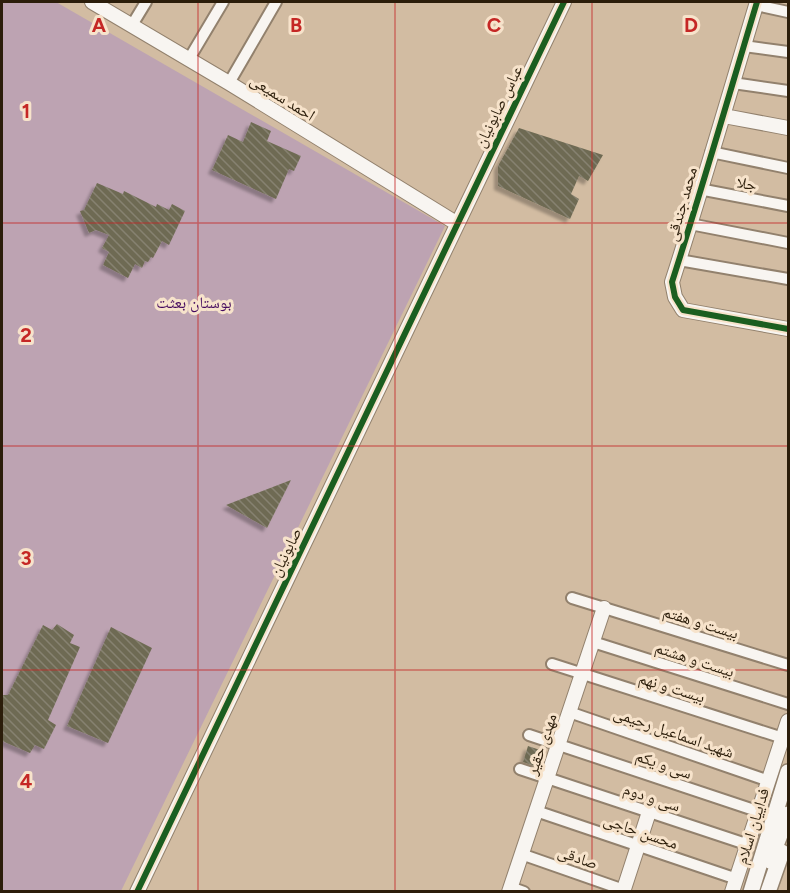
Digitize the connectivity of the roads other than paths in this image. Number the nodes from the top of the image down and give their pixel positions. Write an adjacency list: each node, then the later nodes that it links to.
1 (92, 2): 8 (street, احمد سمیعی)
2 (146, 2): 8 (street)
3 (223, 2): 11 (street)
4 (276, 2): 12 (street)
5 (564, 2): 21 (street, عباس صابونیان)
6 (756, 3): 7 (street); 9 (street, محمد جندقی)
7 (789, 12)
8 (132, 25): 11 (street, احمد سمیعی)
9 (744, 46): 10 (street); 13 (street, محمد جندقی)
10 (789, 52)
11 (189, 59): 12 (street, احمد سمیعی)
12 (229, 83): 21 (street, احمد سمیعی)
13 (733, 83): 14 (street); 15 (street, محمد جندقی)
14 (789, 91)
15 (724, 116): 16 (street); 17 (street, محمد جندقی)
16 (789, 128)
17 (711, 152): 18 (street); 19 (street, محمد جندقی)
18 (789, 168)
19 (699, 189): 20 (street, جلا); 22 (street, محمد جندقی)
20 (789, 206)
21 (456, 223): 53 (street, صابونیان)
22 (690, 224): 23 (street); 24 (street, محمد جندقی)
23 (789, 243)
24 (679, 260): 25 (street); 26 (street, محمد جندقی)
25 (789, 279)
26 (789, 329)
27 (573, 598): 28 (street, بیست و هفتم)
28 (604, 608): 29 (street, مهدی حقیر); 31 (street, بیست و هفتم)
29 (592, 642): 32 (street, مهدی حقیر); 33 (street, بیست و هشتم)
30 (552, 664): 32 (street, بیست و نهم)
31 (789, 664)
32 (582, 675): 34 (street, مهدی حقیر); 37 (street, بیست و نهم)
33 (789, 704)
34 (569, 711): 38 (street, مهدی حقیر); 42 (street, شهید اسماعیل رحیمی)
35 (789, 721): 37 (street)
36 (529, 735): 38 (street, سی و یکم)
37 (783, 738): 42 (street)
38 (558, 744): 41 (street, مهدی حقیر); 45 (street, سی و یکم)
39 (520, 769): 41 (street, سی و دوم)
40 (789, 772): 56 (main road, فداییان اسلام)
41 (547, 778): 43 (street, مهدی حقیر); 44 (street, سی و دوم)
42 (770, 781): 45 (street)
43 (536, 811): 49 (street, محسن حاجی); 50 (street, مهدی حقیر)
44 (649, 812): 48 (street, سی و دوم); 49 (street)
45 (760, 812): 48 (street)
46 (789, 814): 57 (main road)
47 (789, 832): 58 (main road)
48 (748, 845): 51 (street)
49 (638, 846): 51 (street, محسن حاجی); 55 (street)
50 (521, 854): 52 (street, مهدی حقیر); 55 (street, صادقی)
51 (735, 885)
52 (509, 889): 54 (street)
53 (137, 891)
54 (524, 891)
55 (624, 891)
56 (751, 891)
57 (758, 891)
58 (768, 891)

